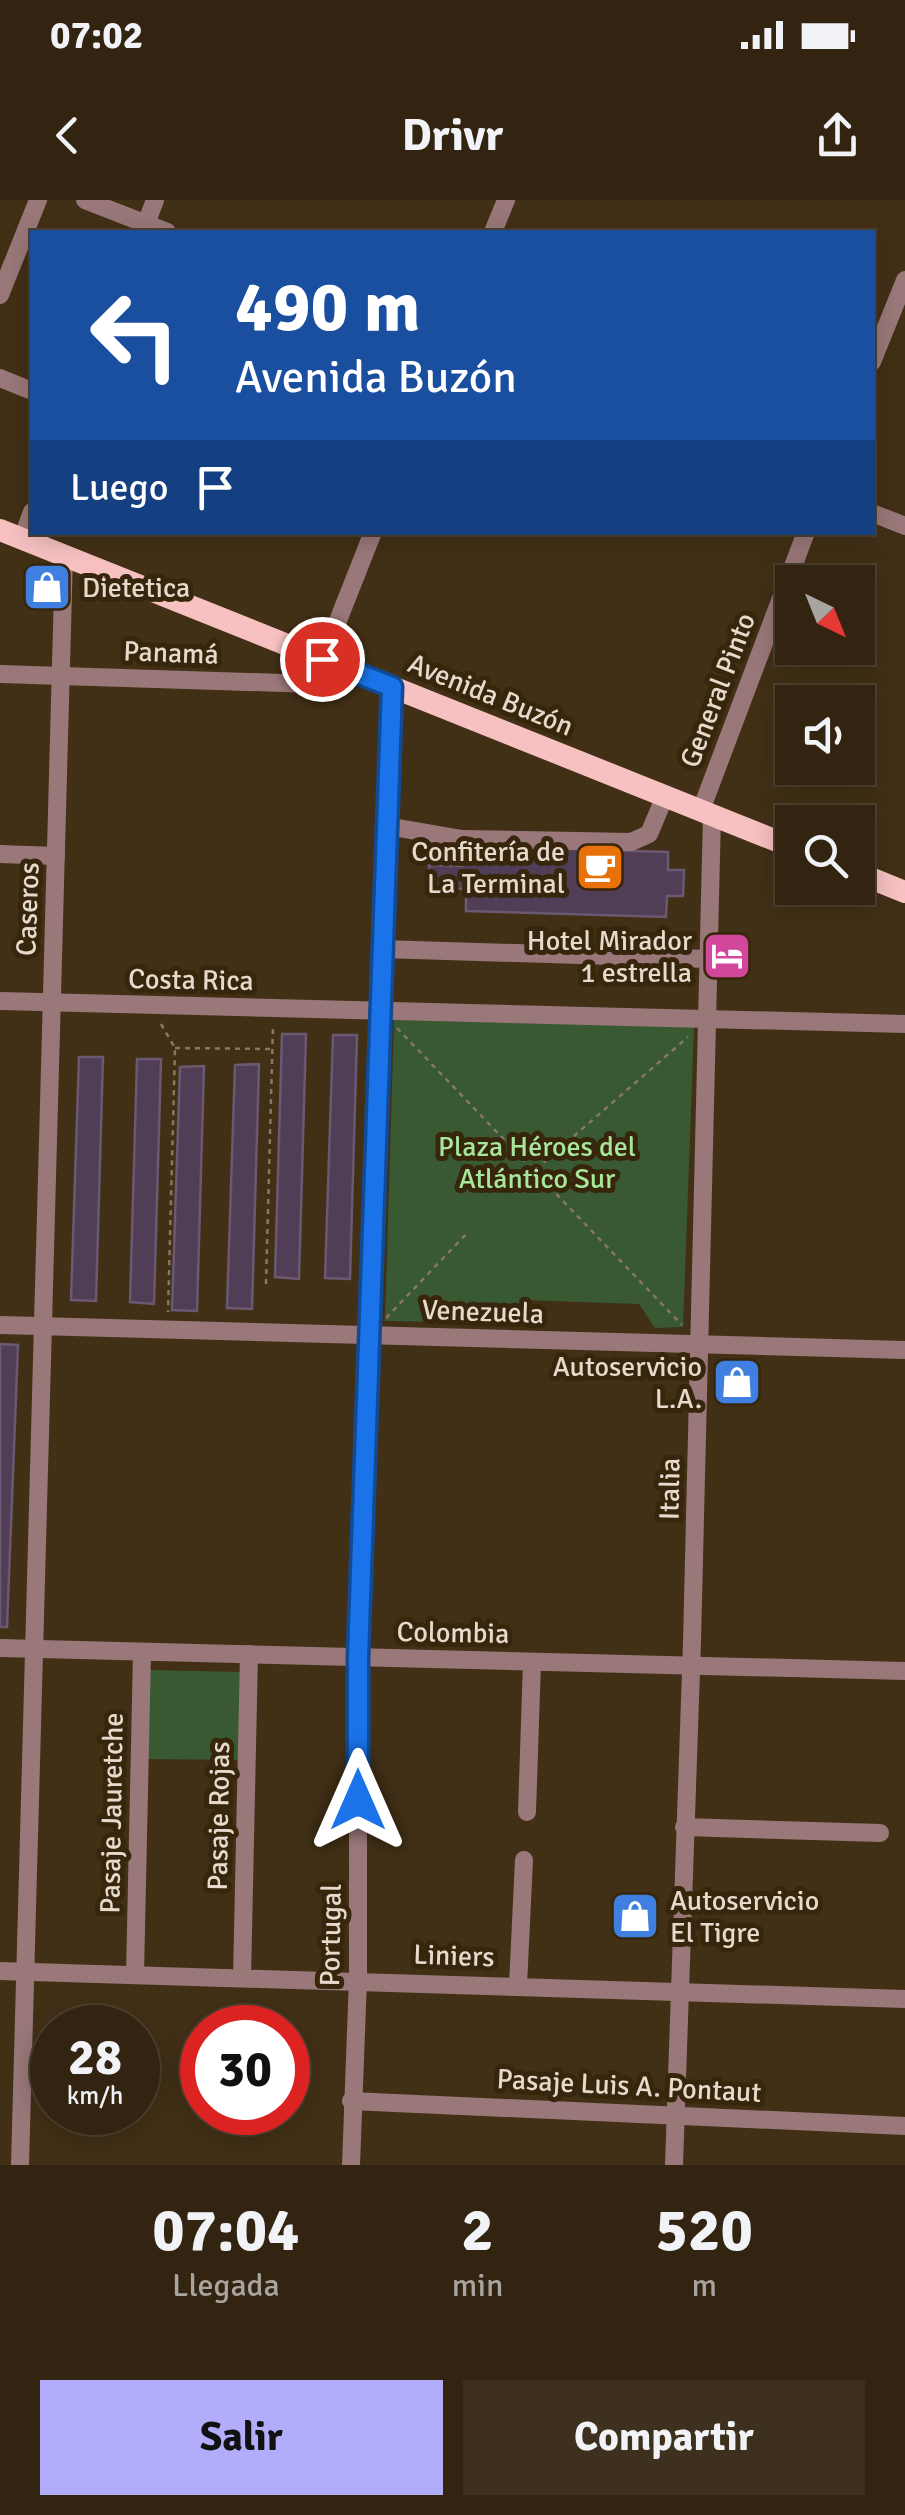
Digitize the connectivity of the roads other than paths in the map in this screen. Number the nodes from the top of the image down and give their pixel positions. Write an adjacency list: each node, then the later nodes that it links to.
1 (38, 200): 8 (street)
2 (85, 200): 5 (street)
3 (155, 200): 5 (street)
4 (506, 200): 6 (street)
5 (144, 228)
6 (494, 230)
7 (905, 280): 9 (street)
8 (0, 295)
9 (875, 355)
10 (0, 378): 11 (street)
11 (30, 390)
12 (875, 514): 14 (street)
13 (30, 517): 18 (street)
14 (905, 526)
15 (0, 530): 18 (main road, Avenida Buzón)
16 (372, 535): 20 (street)
17 (805, 535): 25 (street, General Pinto)
18 (22, 538): 19 (main road, Avenida Buzón)
19 (64, 555): 20 (main road, Avenida Buzón); 22 (street, Caseros)
20 (322, 659): 22 (street, Panamá); 23 (main road, Avenida Buzón)
21 (0, 674): 22 (street, Panamá)
22 (61, 676): 29 (street, Caseros)
23 (392, 687): 24 (main road, Avenida Buzón); 26 (street, Portugal)
24 (665, 796): 25 (main road, Avenida Buzón); 26 (street)
25 (706, 813): 27 (main road, Avenida Buzón); 33 (street, Italia)
26 (387, 826): 32 (street, Portugal)
27 (775, 840)
28 (0, 854): 29 (street)
29 (56, 856): 35 (street, Caseros)
30 (875, 880): 31 (main road)
31 (905, 892)
32 (382, 949): 33 (street); 36 (street, Portugal)
33 (709, 960): 37 (street, Italia)
34 (0, 1002): 35 (street, Costa Rica)
35 (52, 1003): 36 (street, Costa Rica); 40 (street, Caseros)
36 (380, 1011): 37 (street, Costa Rica); 41 (street, Portugal)
37 (708, 1019): 38 (street, Costa Rica); 42 (street, Italia)
38 (905, 1024)
39 (0, 1325): 40 (street, Venezuela)
40 (43, 1326): 41 (street, Venezuela); 45 (street, Caseros)
41 (370, 1335): 42 (street, Venezuela); 48 (street, Portugal)
42 (700, 1344): 43 (street, Venezuela); 50 (street, Italia)
43 (905, 1350)
44 (0, 1648): 45 (street, Colombia)
45 (34, 1649): 46 (street, Colombia); 57 (street, Caseros)
46 (142, 1653): 47 (street, Colombia); 58 (street, Pasaje Jauretche)
47 (249, 1654): 48 (street, Colombia); 59 (street, Pasaje Rojas)
48 (358, 1657): 49 (street, Colombia); 60 (street, Portugal)
49 (532, 1662): 50 (street, Colombia); 52 (street)
50 (692, 1666): 51 (street, Colombia); 53 (street, Italia)
51 (905, 1672)
52 (527, 1812)
53 (684, 1827): 54 (street); 62 (street, Italia)
54 (880, 1832)
55 (524, 1860): 61 (street)
56 (0, 1972): 57 (street, Liniers)
57 (26, 1972): 58 (street, Liniers); 67 (street, Caseros)
58 (135, 1975): 59 (street, Liniers)
59 (242, 1978): 60 (street, Liniers)
60 (358, 1979): 61 (street, Liniers); 64 (street, Portugal)
61 (518, 1985): 62 (street, Liniers)
62 (680, 1990): 63 (street, Liniers); 65 (street, Italia)
63 (905, 1999)
64 (351, 2100): 65 (street, Pasaje Luis A. Pontaut); 68 (street, Portugal)
65 (676, 2114): 66 (street, Pasaje Luis A. Pontaut); 69 (street, Italia)
66 (905, 2126)
67 (20, 2165)
68 (351, 2165)
69 (674, 2165)

